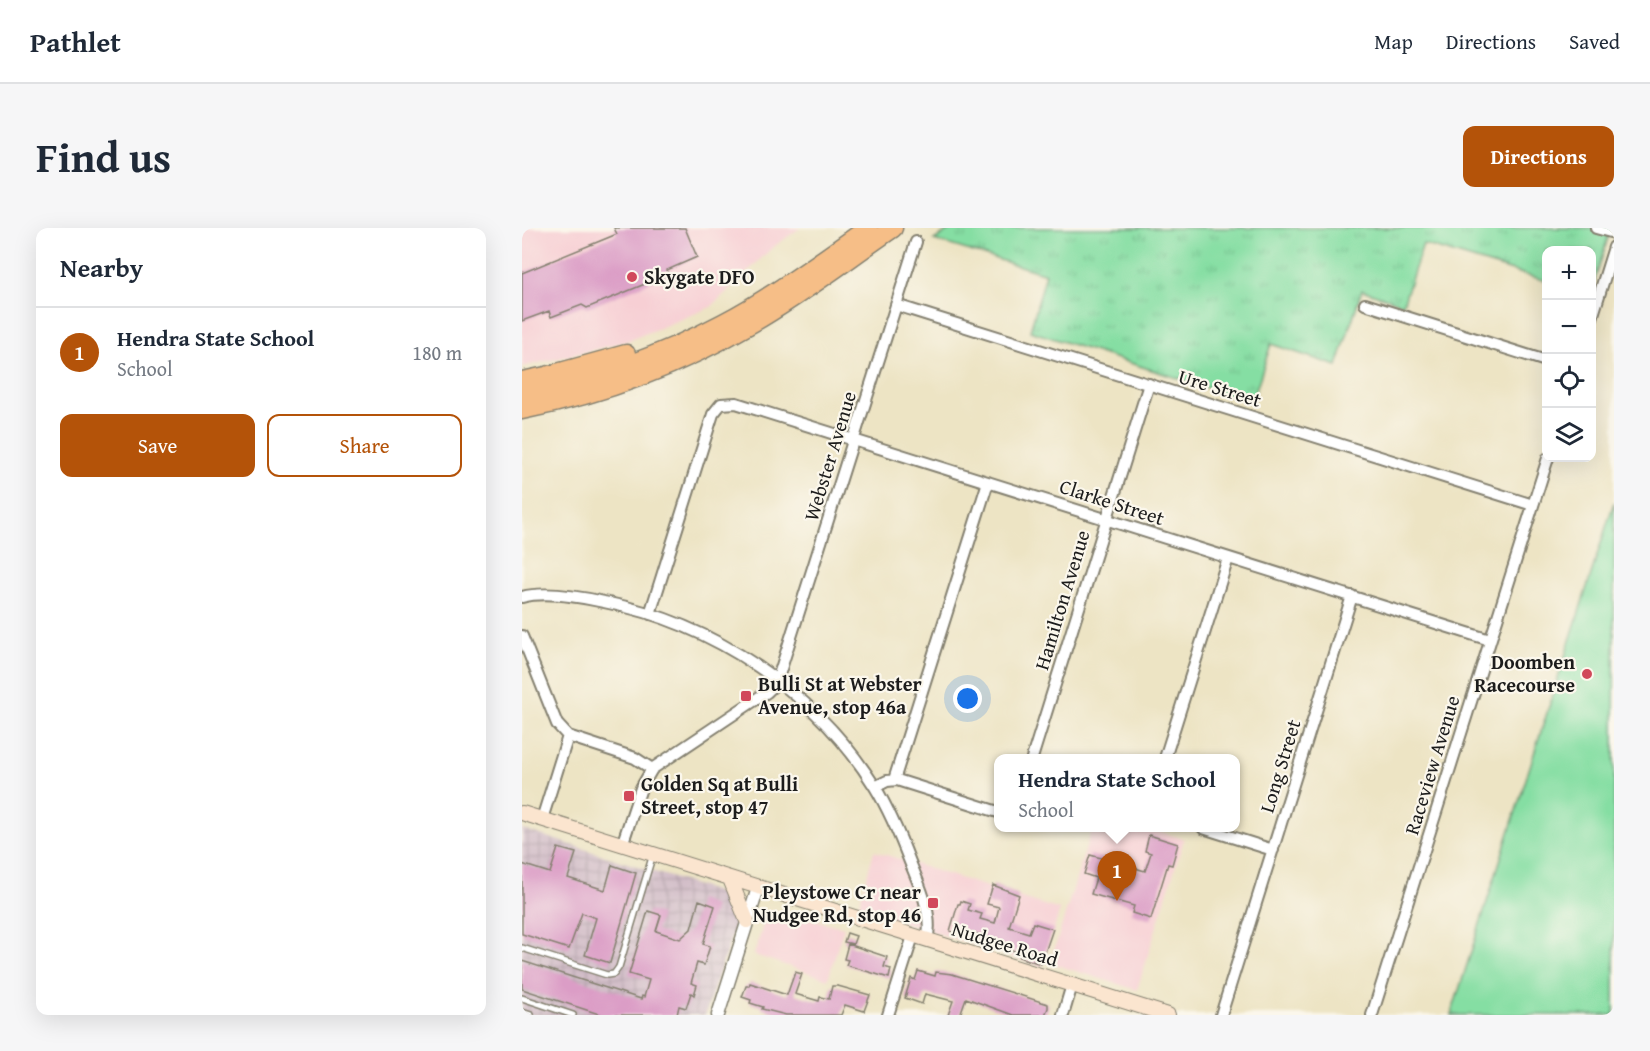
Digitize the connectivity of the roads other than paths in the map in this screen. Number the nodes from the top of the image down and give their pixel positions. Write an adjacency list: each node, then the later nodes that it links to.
1 (868, 228): 7 (highway)
2 (892, 228): 15 (highway)
3 (1596, 228): 4 (street)
4 (1614, 233)
5 (916, 242): 9 (street, Webster Avenue)
6 (1614, 248): 10 (street)
7 (774, 292): 12 (highway); 14 (highway)
8 (1365, 304): 11 (street)
9 (896, 305): 13 (street, Ure Street); 16 (street, Webster Avenue)
10 (1596, 305)
11 (1542, 360)
12 (522, 381)
13 (1149, 384): 19 (street, Ure Street); 20 (street, Hamilton Avenue)
14 (522, 396)
15 (522, 410)
16 (854, 440): 18 (street, Clarke Street); 24 (street, Clarke Street); 27 (street, Webster Avenue)
17 (1547, 462): 19 (street, Raceview Avenue)
18 (988, 482): 20 (street, Clarke Street); 32 (street)
19 (1533, 505): 26 (street, Raceview Avenue)
20 (1106, 519): 21 (street, Clarke Street); 29 (street, Hamilton Avenue)
21 (1228, 558): 22 (street, Clarke Street); 30 (street)
22 (1352, 596): 26 (street, Clarke Street); 39 (street, Long Street)
23 (522, 597): 24 (street)
24 (650, 614): 27 (street)
25 (522, 636): 28 (street)
26 (1490, 640): 56 (street, Raceview Avenue)
27 (777, 681): 31 (street); 33 (street)
28 (568, 736): 31 (street); 36 (street)
29 (1034, 754)
30 (1167, 754)
31 (652, 769): 38 (street)
32 (894, 780): 33 (street); 34 (street)
33 (875, 787): 44 (street)
34 (994, 810)
35 (522, 813): 36 (main road, Nudgee Road)
36 (542, 819): 38 (main road, Nudgee Road)
37 (1216, 832): 39 (street)
38 (622, 844): 40 (main road, Nudgee Road)
39 (1273, 850): 55 (street, Long Street)
40 (653, 854): 41 (main road, Nudgee Road); 45 (lane)
41 (730, 879): 42 (main road, Nudgee Road); 43 (main road)
42 (758, 888): 43 (street); 44 (main road, Nudgee Road)
43 (747, 921): 51 (street)
44 (920, 938): 46 (main road, Nudgee Road); 52 (street)
45 (522, 948)
46 (1072, 985): 53 (street); 54 (main road, Nudgee Road)
47 (522, 998): 50 (lane)
48 (522, 1012): 49 (lane)
49 (531, 1015)
50 (573, 1015)
51 (718, 1015)
52 (888, 1015)
53 (1063, 1015)
54 (1168, 1015)
55 (1221, 1015)
56 (1372, 1015)

